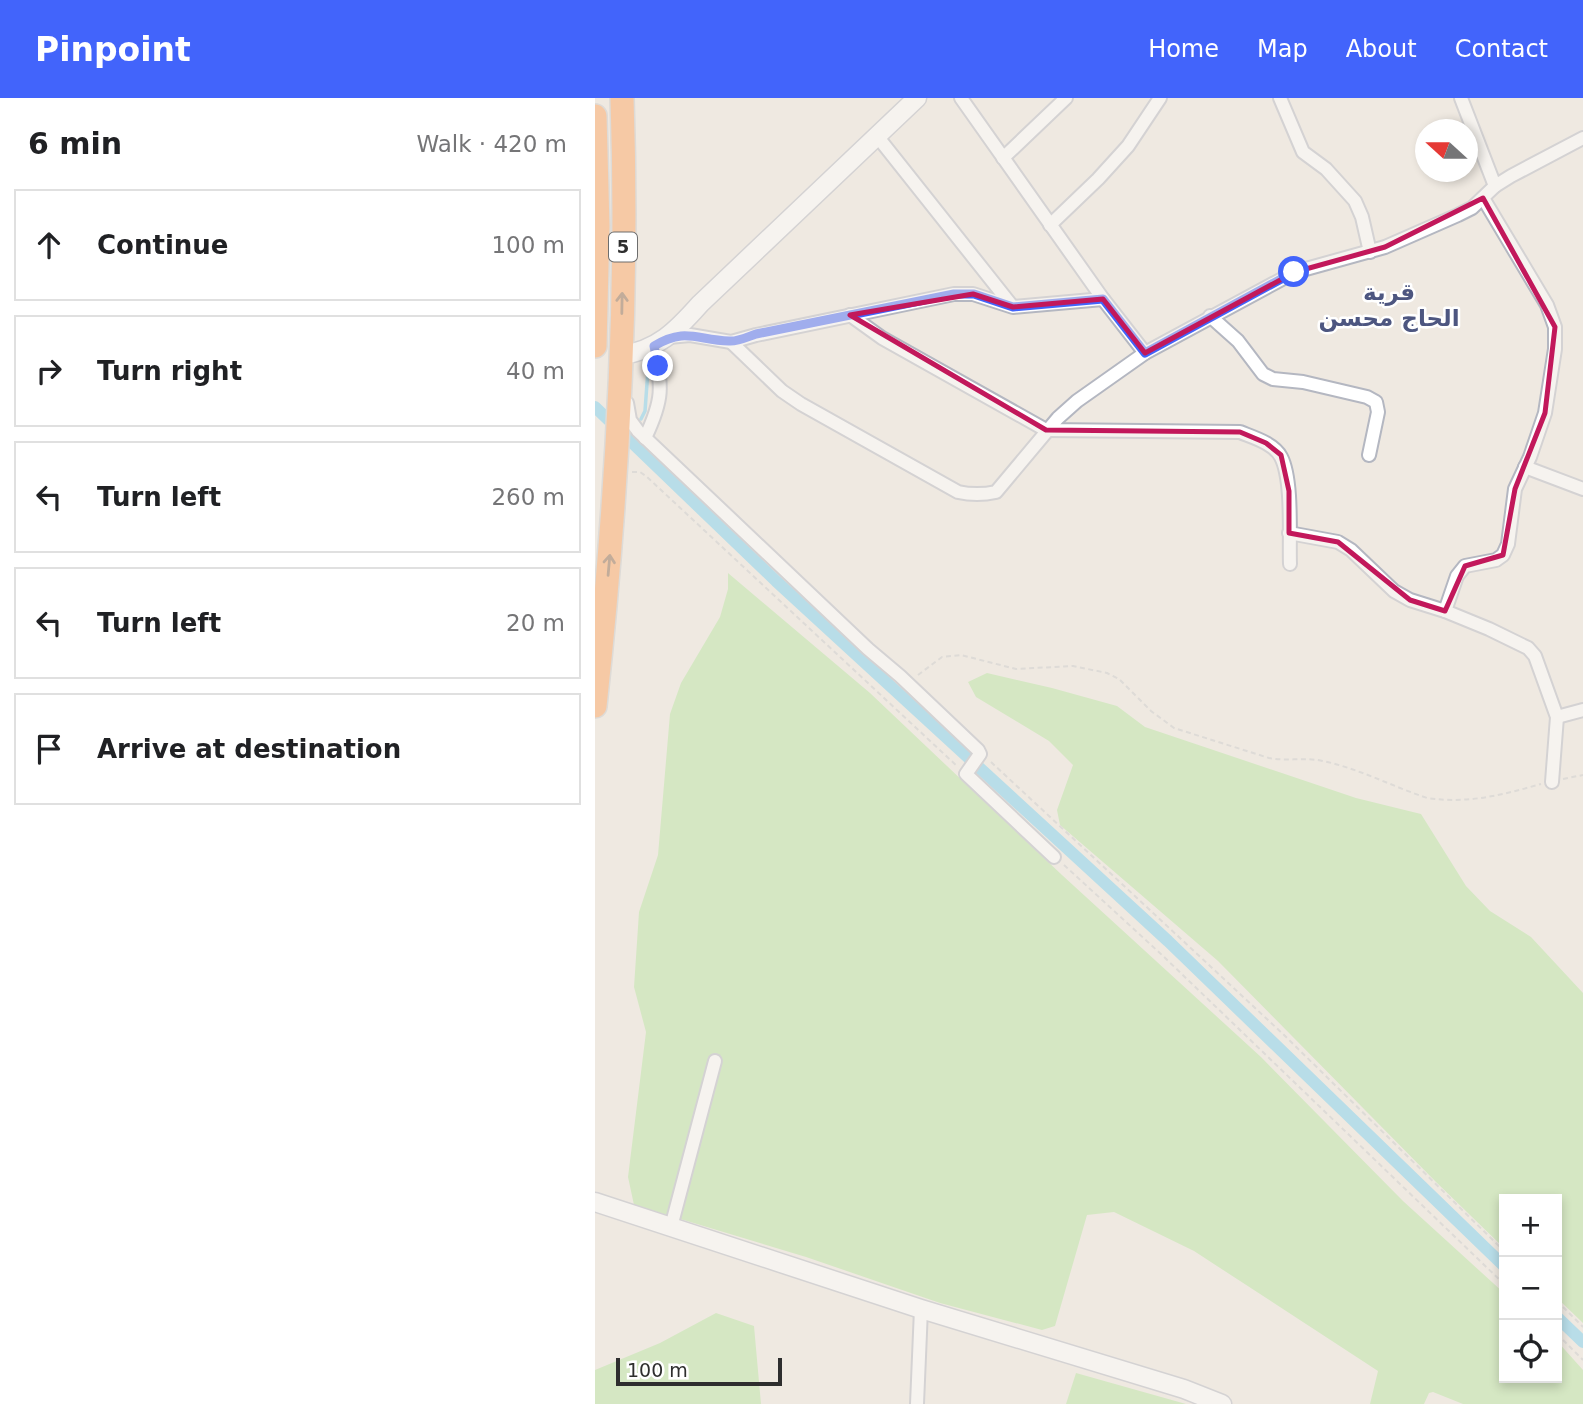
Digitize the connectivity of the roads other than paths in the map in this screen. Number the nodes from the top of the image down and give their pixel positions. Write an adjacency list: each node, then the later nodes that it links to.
1 (622, 98): 22 (highway, 5, one-way to 1)
2 (917, 98): 9 (street)
3 (961, 98): 11 (street)
4 (1066, 98): 11 (street)
5 (1160, 98): 14 (street)
6 (1280, 98): 15 (street)
7 (1461, 98): 12 (street)
8 (595, 116): 21 (highway, 5)
9 (877, 136): 17 (street); 22 (street)
10 (1583, 138): 12 (street)
11 (1003, 158): 14 (street)
12 (1495, 186): 13 (street)
13 (1483, 198): 15 (street); 27 (street)
14 (1050, 225): 16 (street)
15 (1370, 252): 19 (street)
16 (1103, 299): 17 (street); 23 (street)
17 (1013, 307): 18 (street)
18 (850, 315): 20 (street); 24 (street)
19 (1210, 316): 23 (street); 26 (street)
20 (731, 342): 22 (street); 24 (street)
21 (595, 346)
22 (643, 348): 25 (street); 25 (street); 32 (highway, 5, one-way to 22)
23 (1145, 353): 24 (street)
24 (1046, 430): 29 (street)
25 (645, 438): 37 (street)
26 (1369, 455)
27 (1525, 467): 28 (street); 31 (street)
28 (1583, 489)
29 (1289, 533): 30 (street); 31 (street)
30 (1290, 564)
31 (1445, 611): 35 (street)
32 (600, 616): 33 (highway, 5)
33 (595, 706)
34 (1583, 710): 35 (street)
35 (1557, 717): 36 (street)
36 (1552, 782)
37 (1054, 857)
38 (715, 1061): 40 (street)
39 (595, 1202): 40 (street)
40 (671, 1227): 41 (street)
41 (921, 1309): 42 (street); 43 (street)
42 (917, 1404)
43 (1222, 1404)

